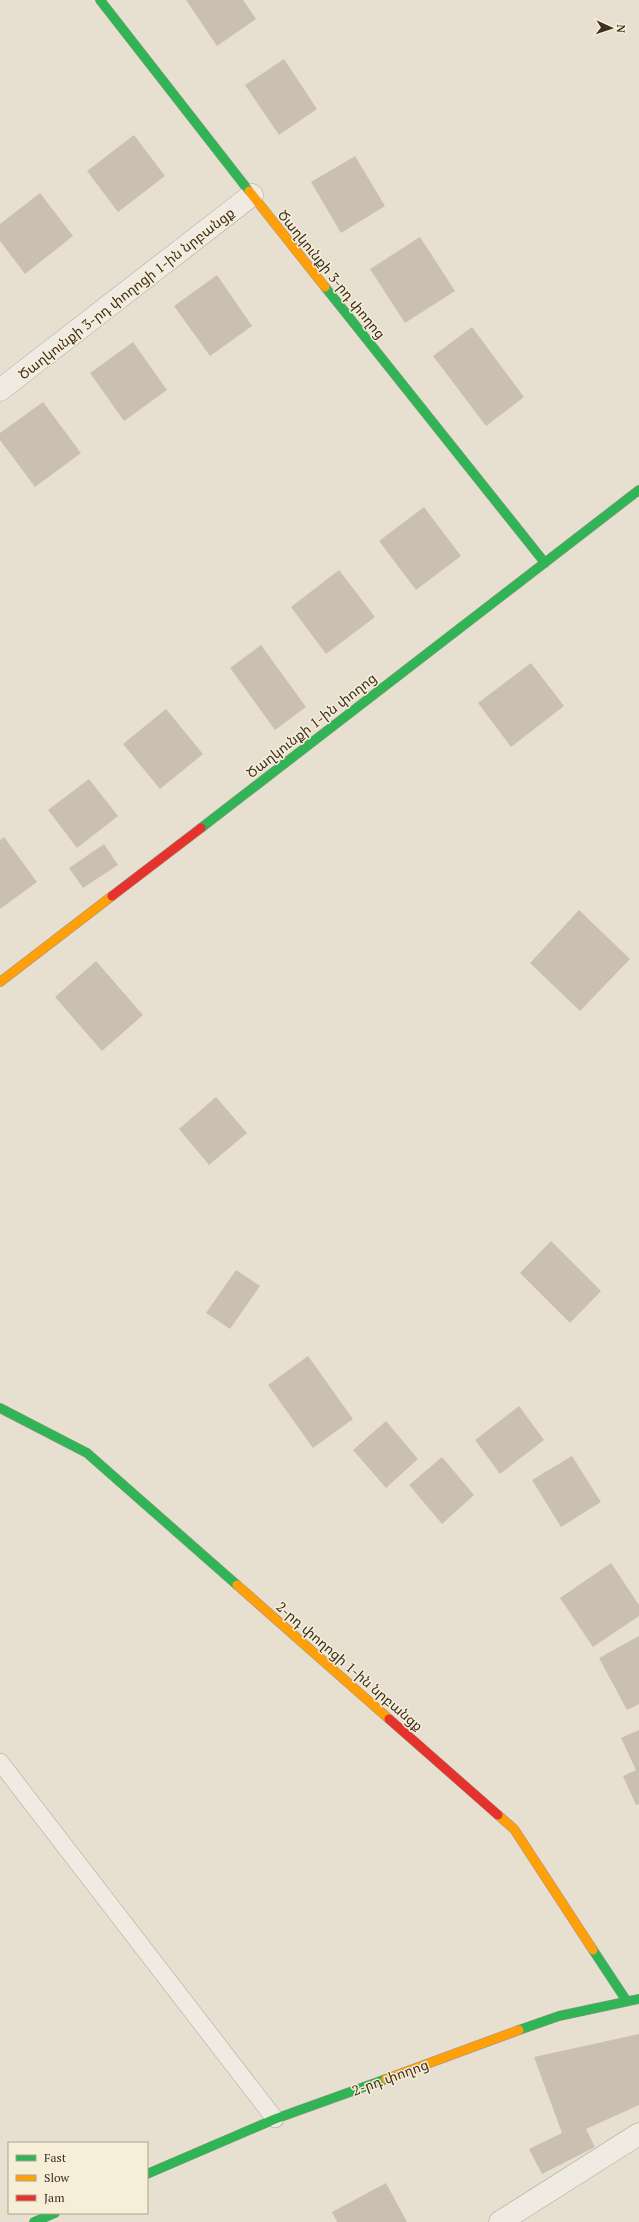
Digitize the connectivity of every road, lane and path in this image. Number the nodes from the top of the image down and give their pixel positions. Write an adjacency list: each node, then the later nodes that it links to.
1 (100, 0): 2 (street, Ծաղկունքի 3-րդ փողոց)
2 (252, 195): 3 (street, Ծաղկունքի 3-րդ փողոցի 1-ին նրբանցք); 5 (street, Ծաղկունքի 3-րդ փողոց)
3 (0, 390)
4 (639, 490): 5 (street, Ծաղկունքի 1-ին փողոց)
5 (545, 563): 6 (street, Ծաղկունքի 1-ին փողոց)
6 (0, 982)
7 (0, 1408): 10 (street, 2-րդ փողոցի 1-ին նրբանցք)
8 (0, 1762): 11 (lane)
9 (639, 1999): 10 (street, 2-րդ փողոց)
10 (626, 2000): 11 (street, 2-րդ փողոց)
11 (275, 2119): 13 (street, 2-րդ փողոց)
12 (636, 2142): 16 (street)
13 (148, 2174)
14 (53, 2214): 15 (street)
15 (34, 2222)
16 (500, 2222)

